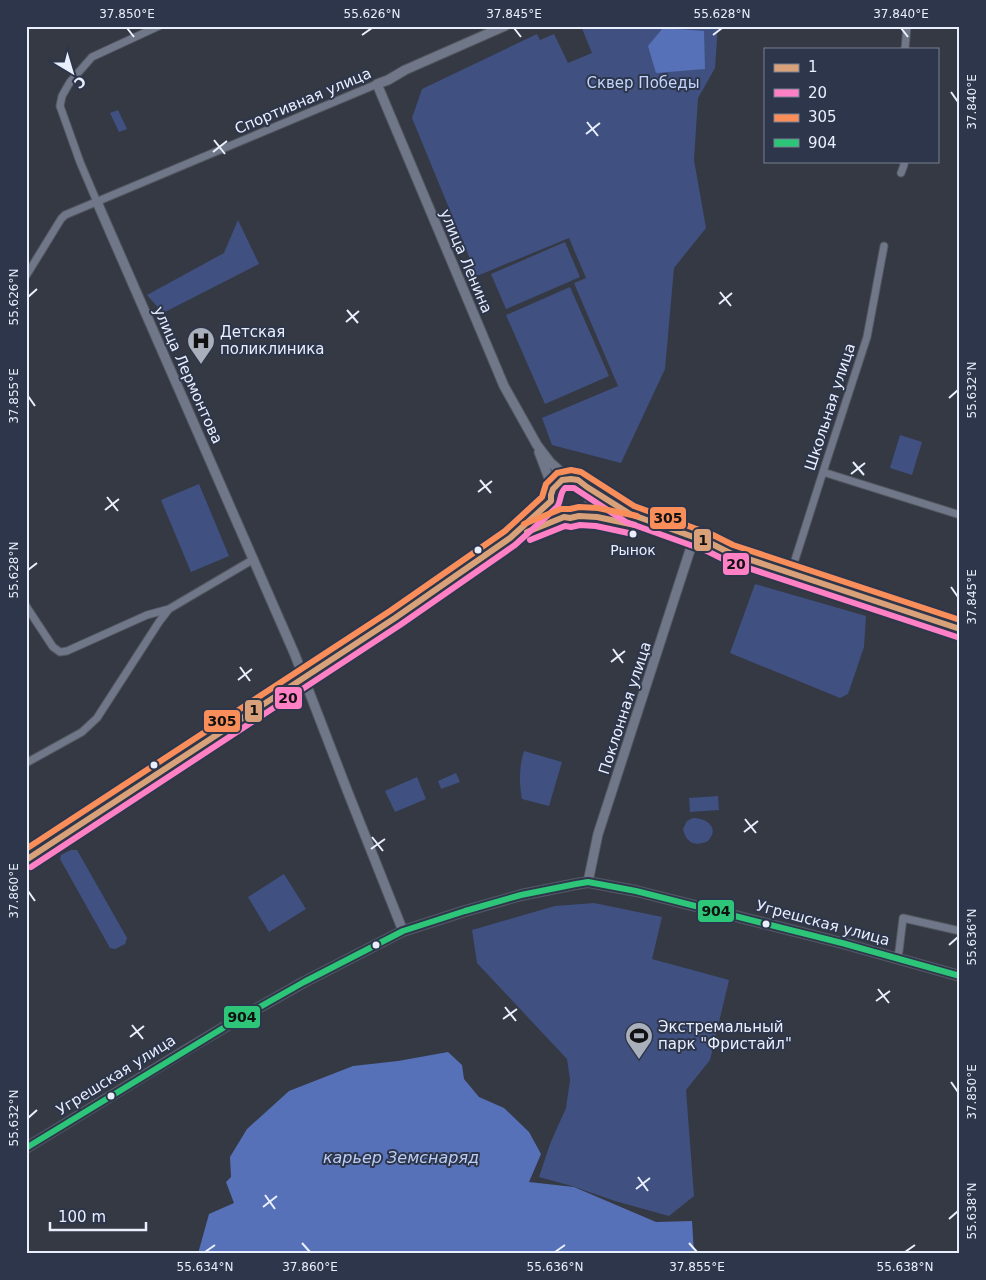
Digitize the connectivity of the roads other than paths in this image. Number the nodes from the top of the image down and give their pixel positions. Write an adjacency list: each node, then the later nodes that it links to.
1 (159, 26): 8 (street)
2 (505, 26): 5 (street, Спортивная улица)
3 (907, 26): 4 (street)
4 (906, 48)
5 (377, 84): 8 (street, Спортивная улица); 11 (street, улица Ленина)
6 (904, 162): 7 (street)
7 (901, 173)
8 (97, 202): 10 (street, Спортивная улица); 23 (street, улица Лермонтова)
9 (884, 246): 12 (street, Школьная улица)
10 (26, 276)
11 (537, 445): 13 (street, улица Ленина); 15 (street, улица Ленина)
12 (823, 472): 17 (street); 24 (street, Школьная улица)
13 (578, 480): 14 (street, улица Ленина); 15 (street)
14 (587, 488): 18 (street); 22 (street, улица Ленина)
15 (553, 489): 16 (street)
16 (551, 501): 19 (street); 20 (street)
17 (960, 515)
18 (579, 516): 19 (street, улица Ленина); 21 (street, улица Ленина)
19 (564, 517): 20 (street, улица Ленина)
20 (510, 538): 28 (street)
21 (692, 544): 22 (street, улица Ленина); 31 (street, Поклонная улица)
22 (730, 553): 24 (street, улица Ленина)
23 (254, 560): 26 (street); 28 (street, улица Лермонтова)
24 (792, 574): 27 (street, улица Ленина)
25 (26, 606): 26 (street)
26 (169, 608): 29 (street)
27 (960, 629)
28 (304, 677): 30 (street); 32 (street, улица Лермонтова)
29 (26, 763)
30 (26, 860)
31 (588, 882): 32 (main road, Угрешская улица); 34 (main road, Угрешская улица)
32 (403, 931): 36 (main road, Угрешская улица)
33 (960, 932): 34 (street)
34 (897, 958): 35 (main road, Угрешская улица)
35 (960, 976)
36 (26, 1148)

